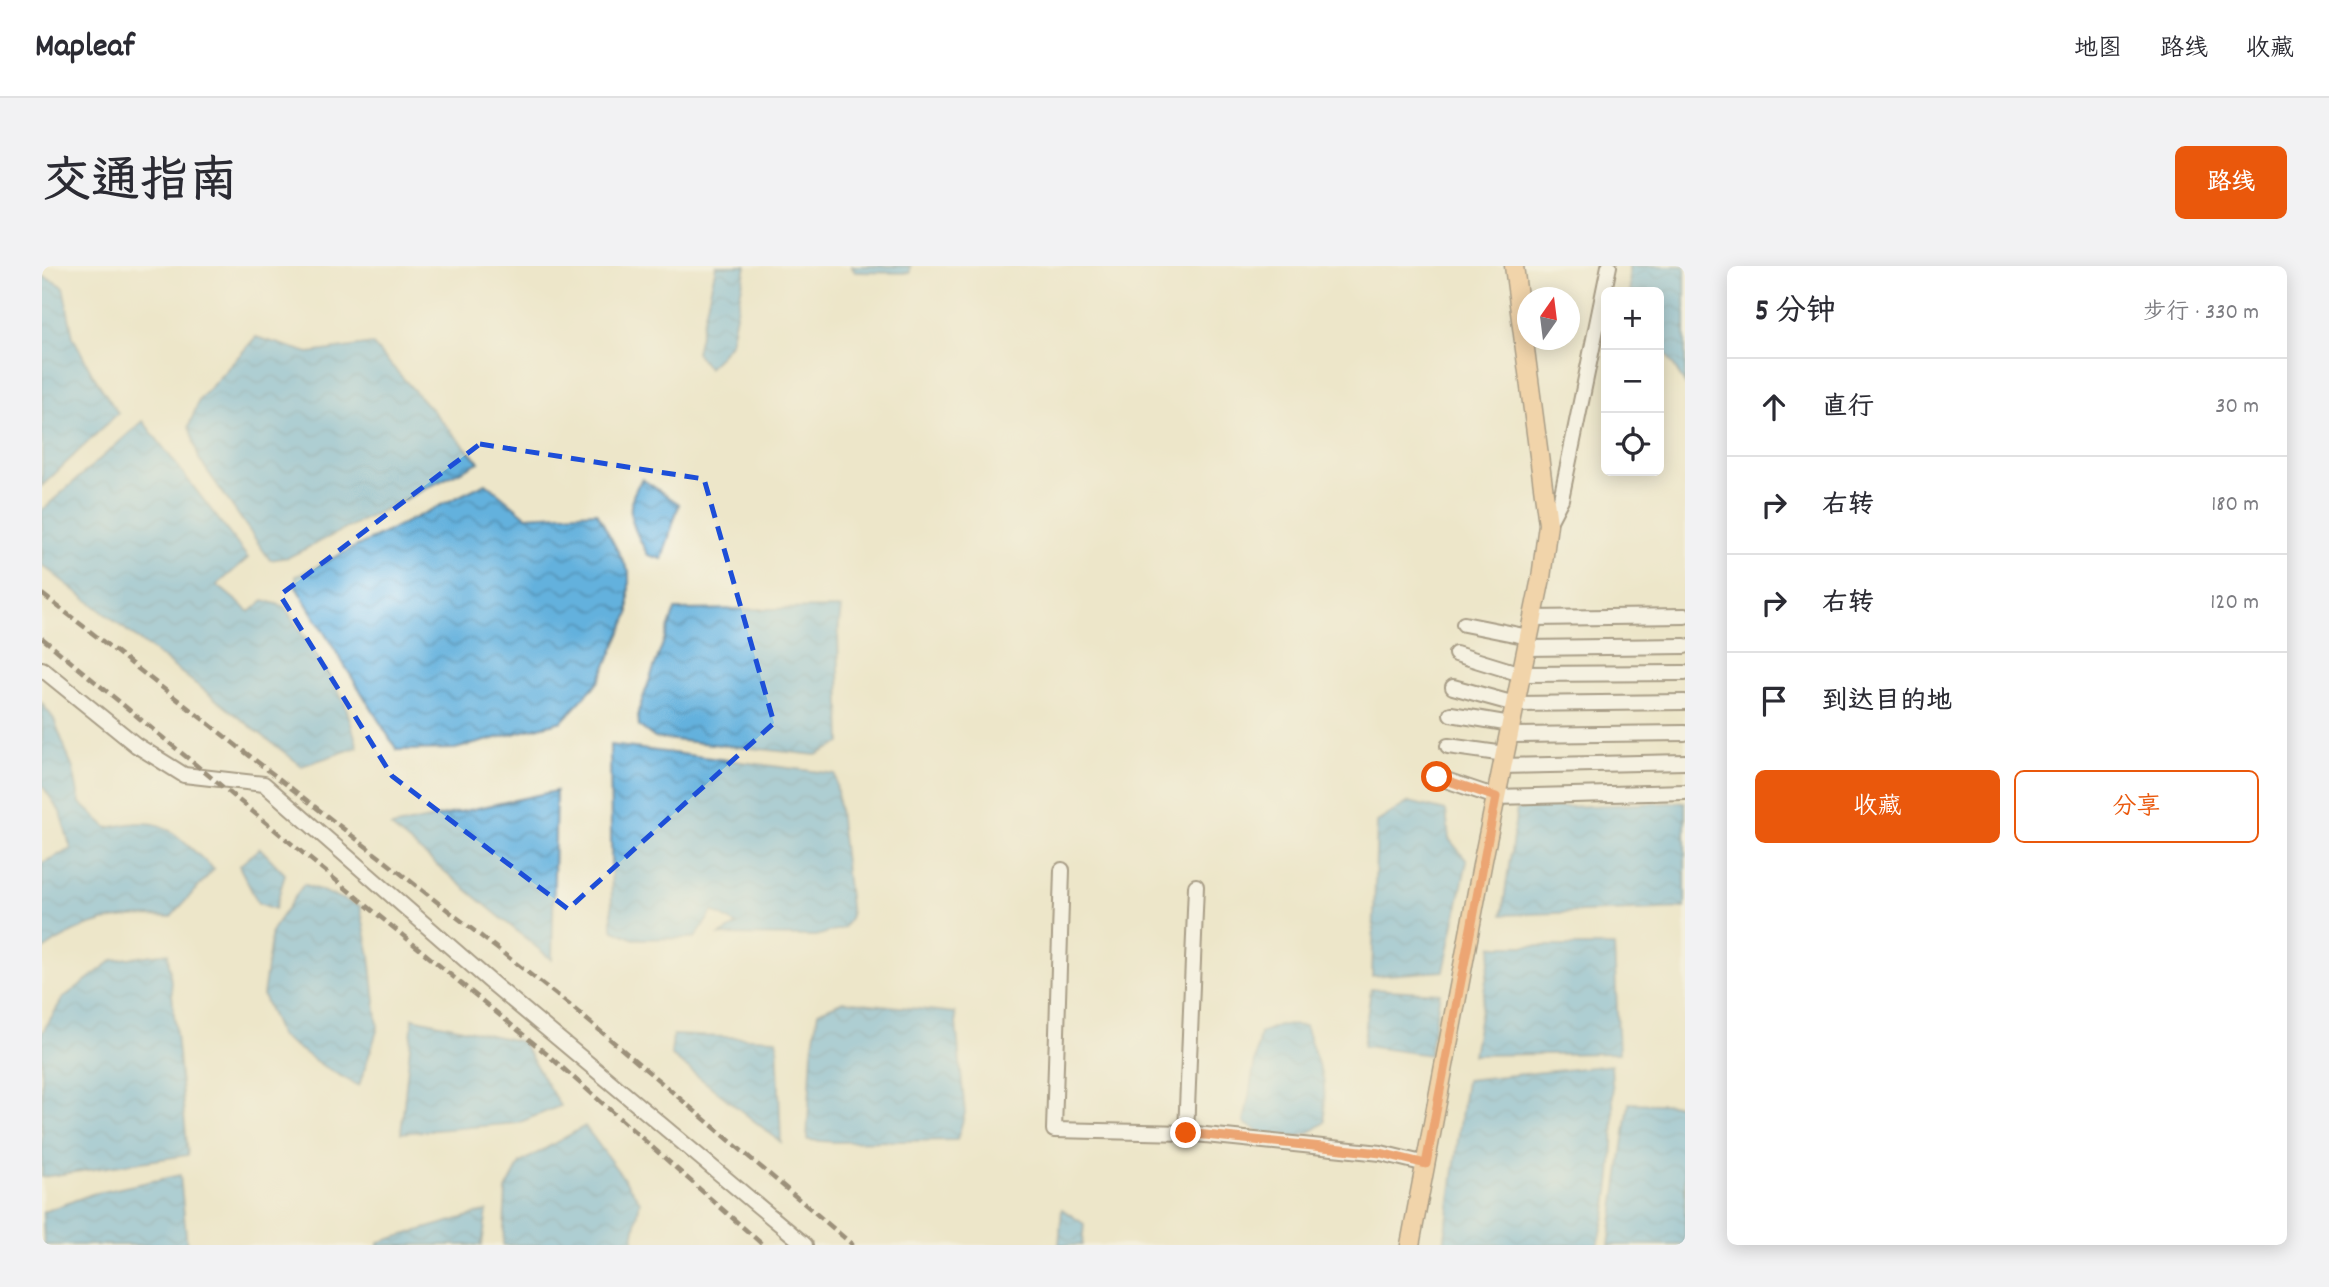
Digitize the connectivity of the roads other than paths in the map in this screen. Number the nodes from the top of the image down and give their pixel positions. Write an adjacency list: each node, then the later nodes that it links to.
1 (1514, 266): 3 (main road)
2 (1609, 266): 3 (street)
3 (1548, 524): 5 (main road)
4 (1685, 617): 5 (street)
5 (1533, 618): 7 (main road)
6 (1464, 624): 7 (street)
7 (1528, 642): 8 (street); 12 (main road)
8 (1685, 646)
9 (1456, 654): 12 (street)
10 (42, 669): 29 (street)
11 (1685, 673): 12 (street)
12 (1521, 674): 15 (main road)
13 (1453, 687): 15 (street)
14 (1685, 702): 15 (street)
15 (1515, 704): 17 (main road)
16 (1451, 714): 17 (street)
17 (1510, 729): 18 (street); 20 (main road)
18 (1685, 733)
19 (1448, 746): 20 (street)
20 (1503, 760): 21 (street); 24 (main road)
21 (1685, 762)
22 (1437, 777): 24 (street)
23 (1685, 792): 24 (street)
24 (1496, 797): 28 (main road)
25 (1062, 870): 27 (street)
26 (1196, 886): 27 (street)
27 (1186, 1133): 28 (street)
28 (1426, 1164): 30 (main road)
29 (805, 1245)
30 (1410, 1245)

